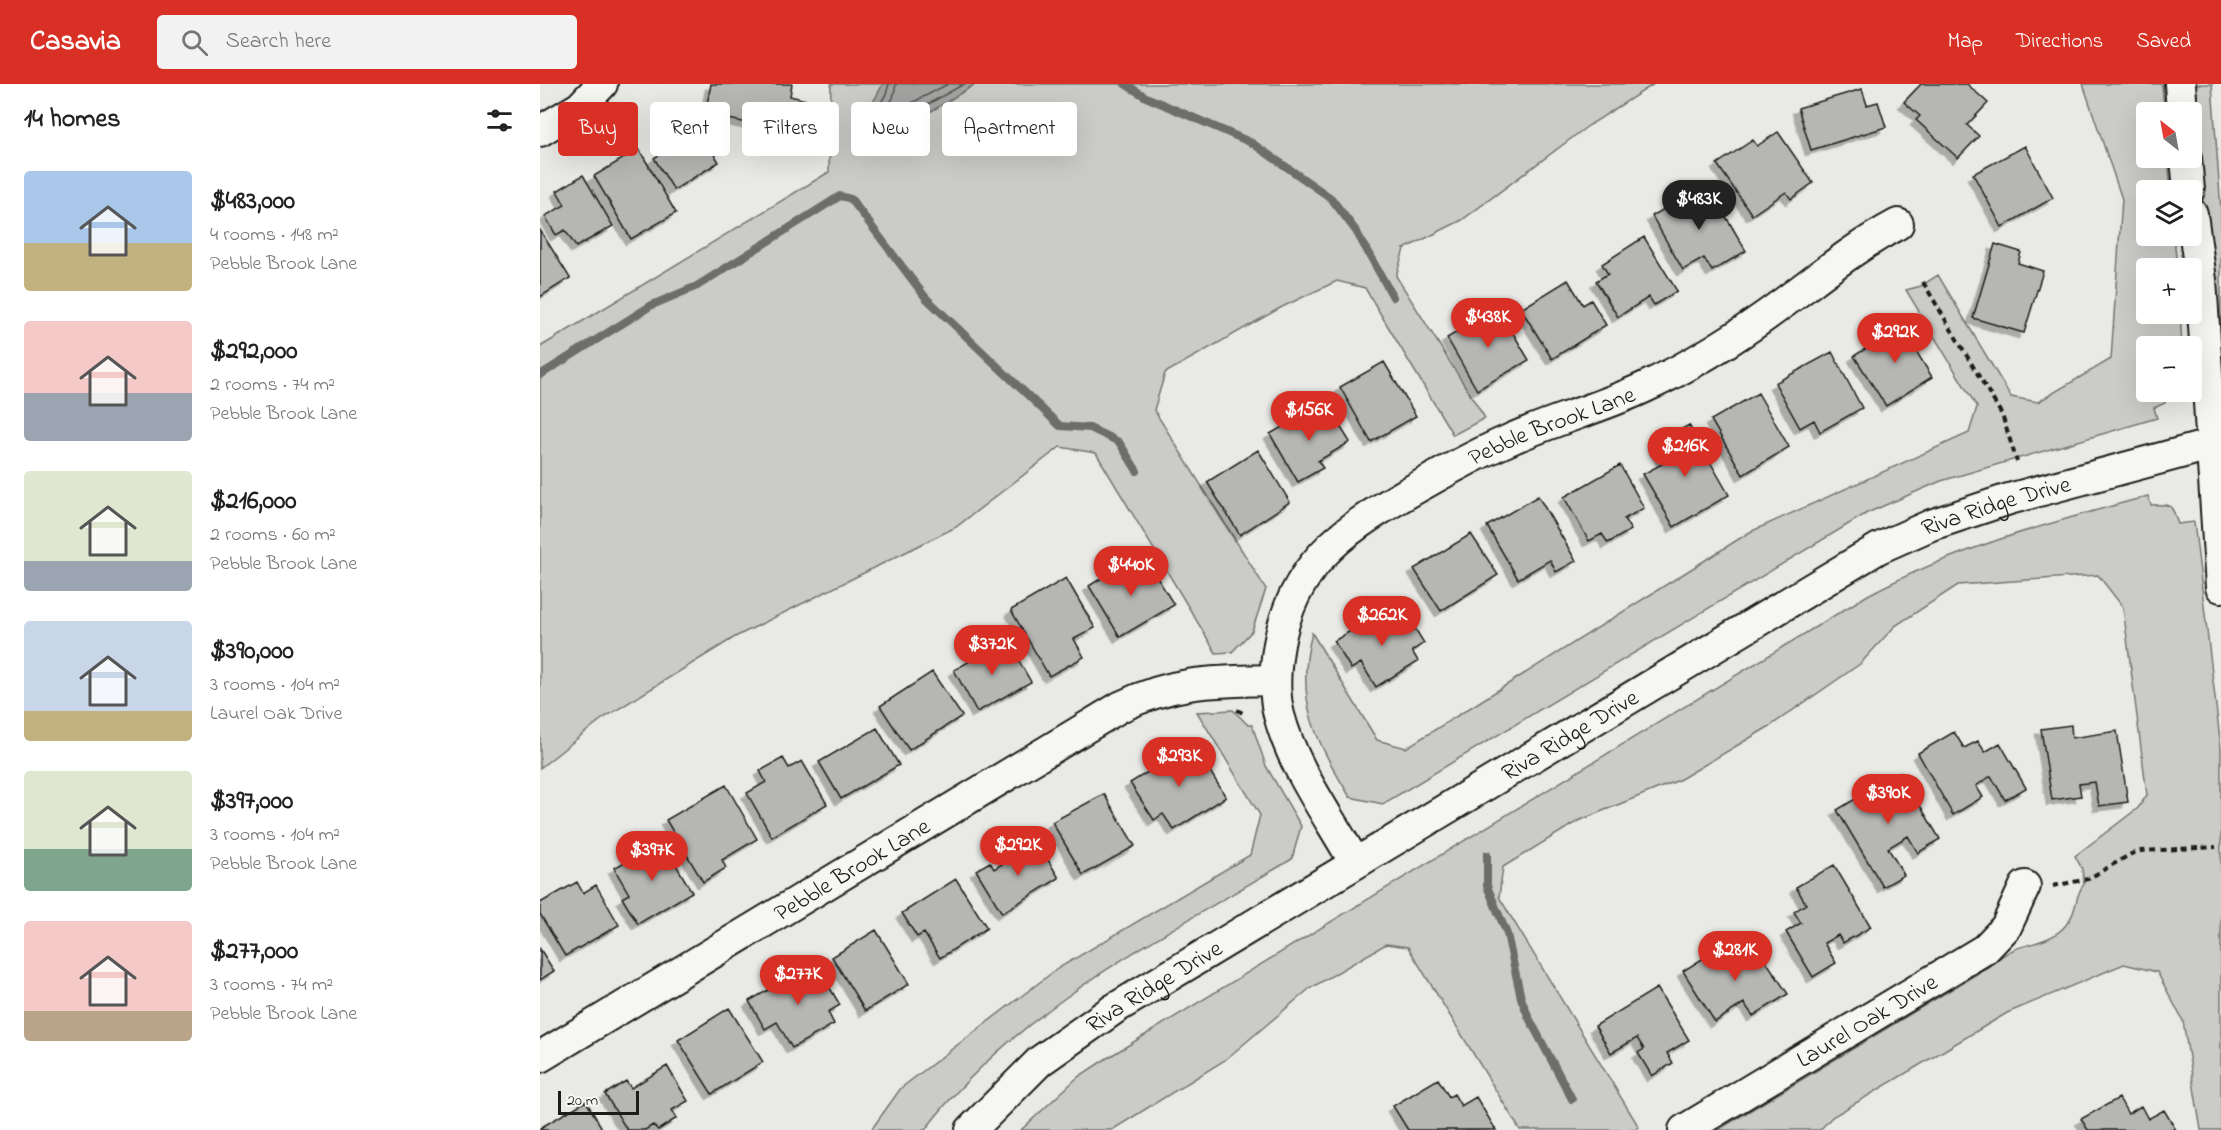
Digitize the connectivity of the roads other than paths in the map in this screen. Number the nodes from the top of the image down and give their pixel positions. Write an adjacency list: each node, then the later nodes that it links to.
1 (602, 84): 4 (street)
2 (2180, 84): 3 (street)
3 (2181, 102)
4 (540, 131)
5 (1898, 224): 9 (street, Pebble Brook Lane)
6 (2196, 246): 7 (street)
7 (2215, 443): 8 (street); 10 (street, Riva Ridge Drive)
8 (2221, 586)
9 (1275, 680): 10 (street, Pebble Brook Lane); 12 (street, Pebble Brook Lane)
10 (1355, 862): 13 (street, Riva Ridge Drive)
11 (2039, 886): 14 (street, Laurel Oak Drive)
12 (540, 1056)
13 (971, 1130)
14 (1684, 1130)

